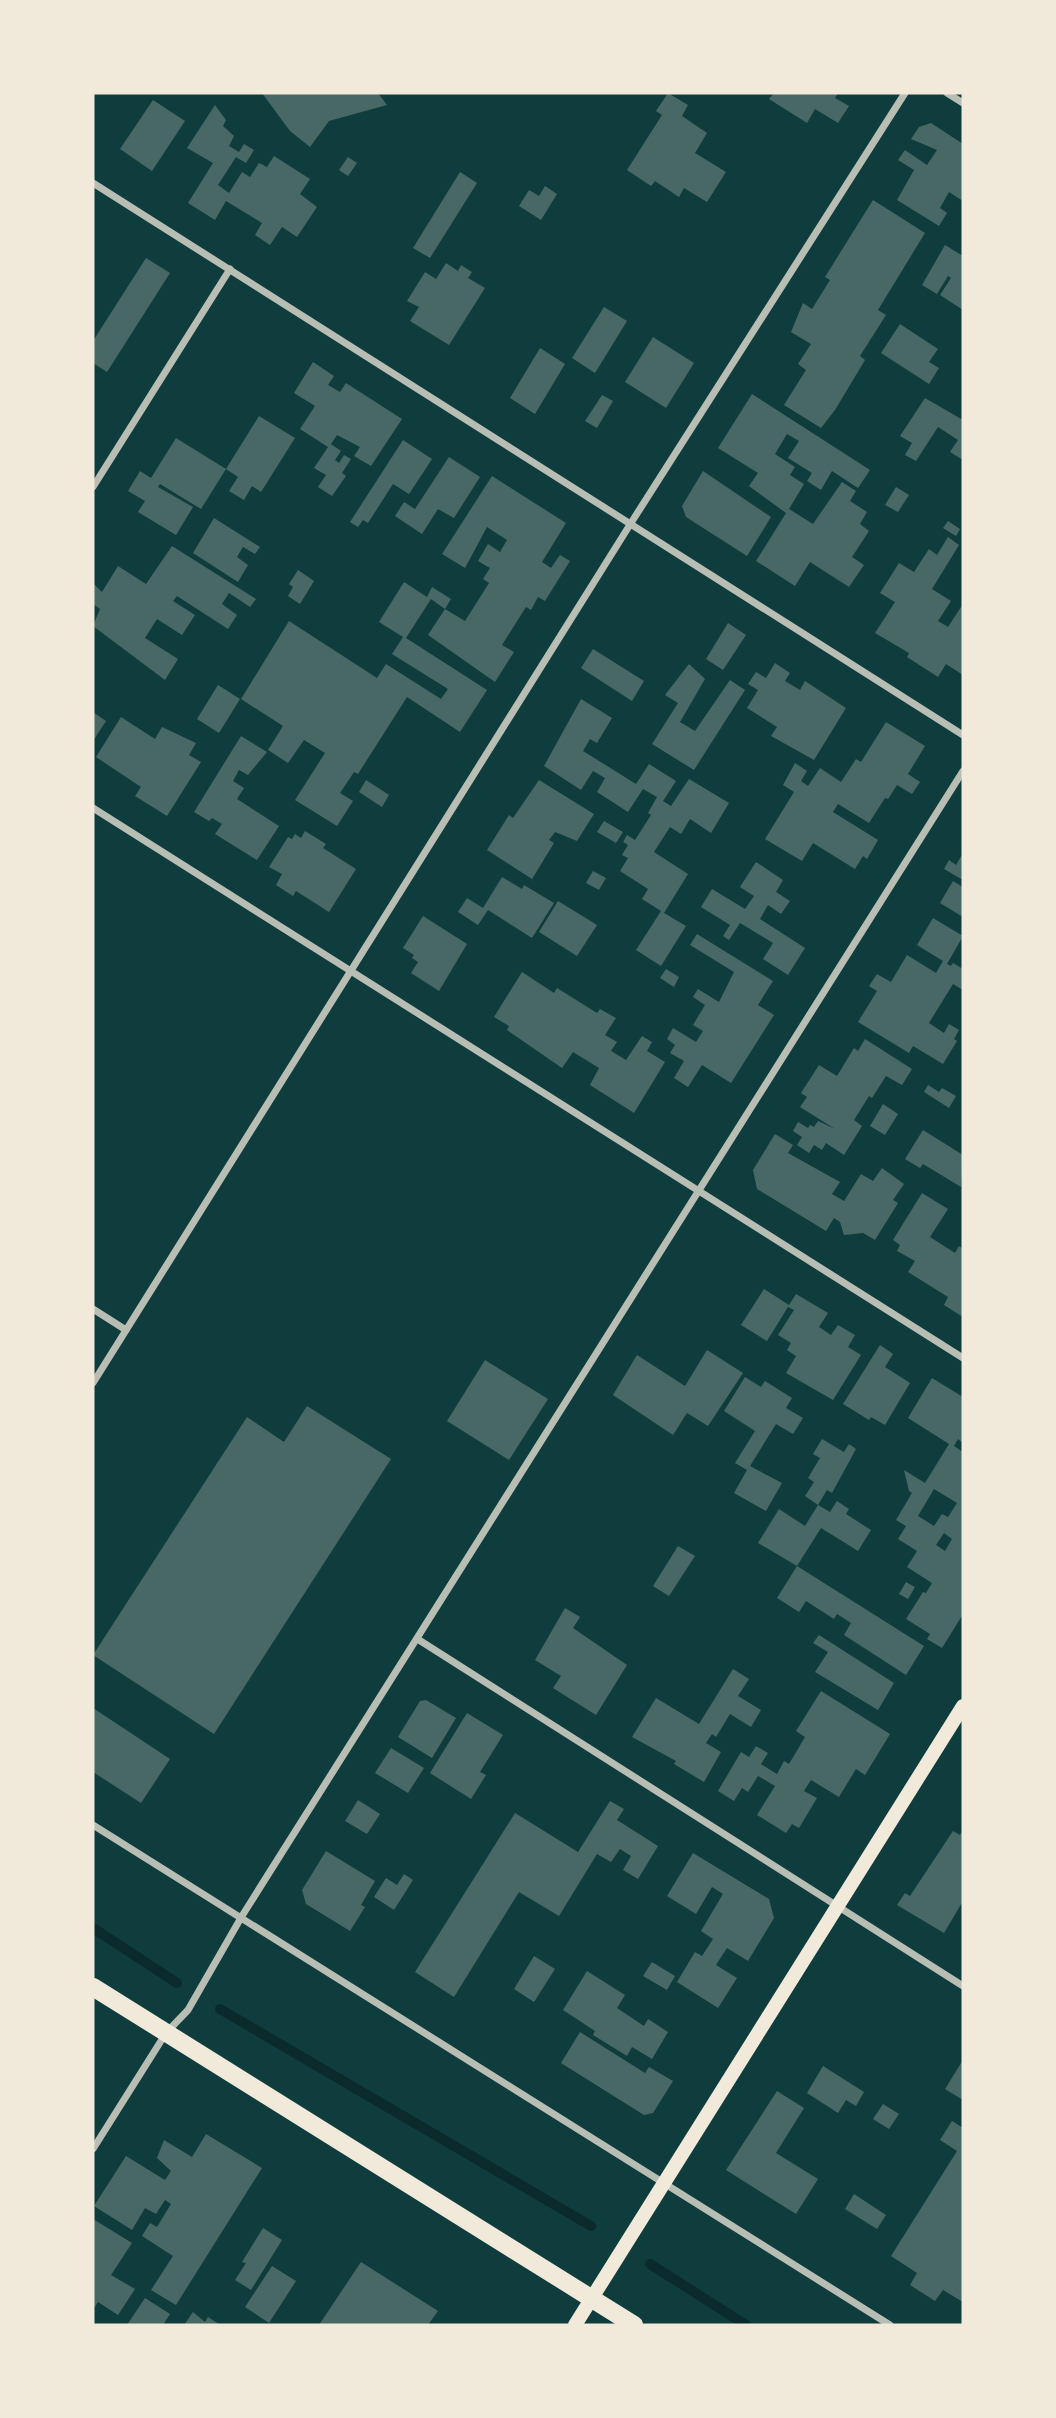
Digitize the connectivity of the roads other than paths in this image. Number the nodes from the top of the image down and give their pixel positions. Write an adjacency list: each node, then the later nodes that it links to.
1 (905, 93): 7 (street)
2 (947, 93): 3 (street)
3 (963, 103)
4 (93, 183): 5 (street)
5 (230, 269): 6 (street); 7 (street)
6 (93, 487)
7 (631, 523): 8 (street); 11 (street)
8 (963, 735)
9 (963, 771): 12 (street)
10 (93, 808): 11 (street)
11 (351, 971): 12 (street); 14 (street)
12 (700, 1189): 15 (street); 17 (street)
13 (93, 1309): 14 (street)
14 (126, 1330): 16 (street)
15 (963, 1359)
16 (93, 1383)
17 (419, 1640): 20 (street); 21 (street)
18 (963, 1706): 20 (main road)
19 (93, 1825): 21 (street)
20 (836, 1908): 22 (street); 26 (main road)
21 (243, 1916): 24 (street); 26 (street)
22 (963, 1986)
23 (93, 1987): 24 (main road)
24 (166, 2032): 25 (street); 27 (main road)
25 (93, 2149)
26 (664, 2182): 27 (main road); 30 (street)
27 (592, 2299): 28 (main road); 29 (main road)
28 (575, 2325)
29 (634, 2325)
30 (890, 2325)

